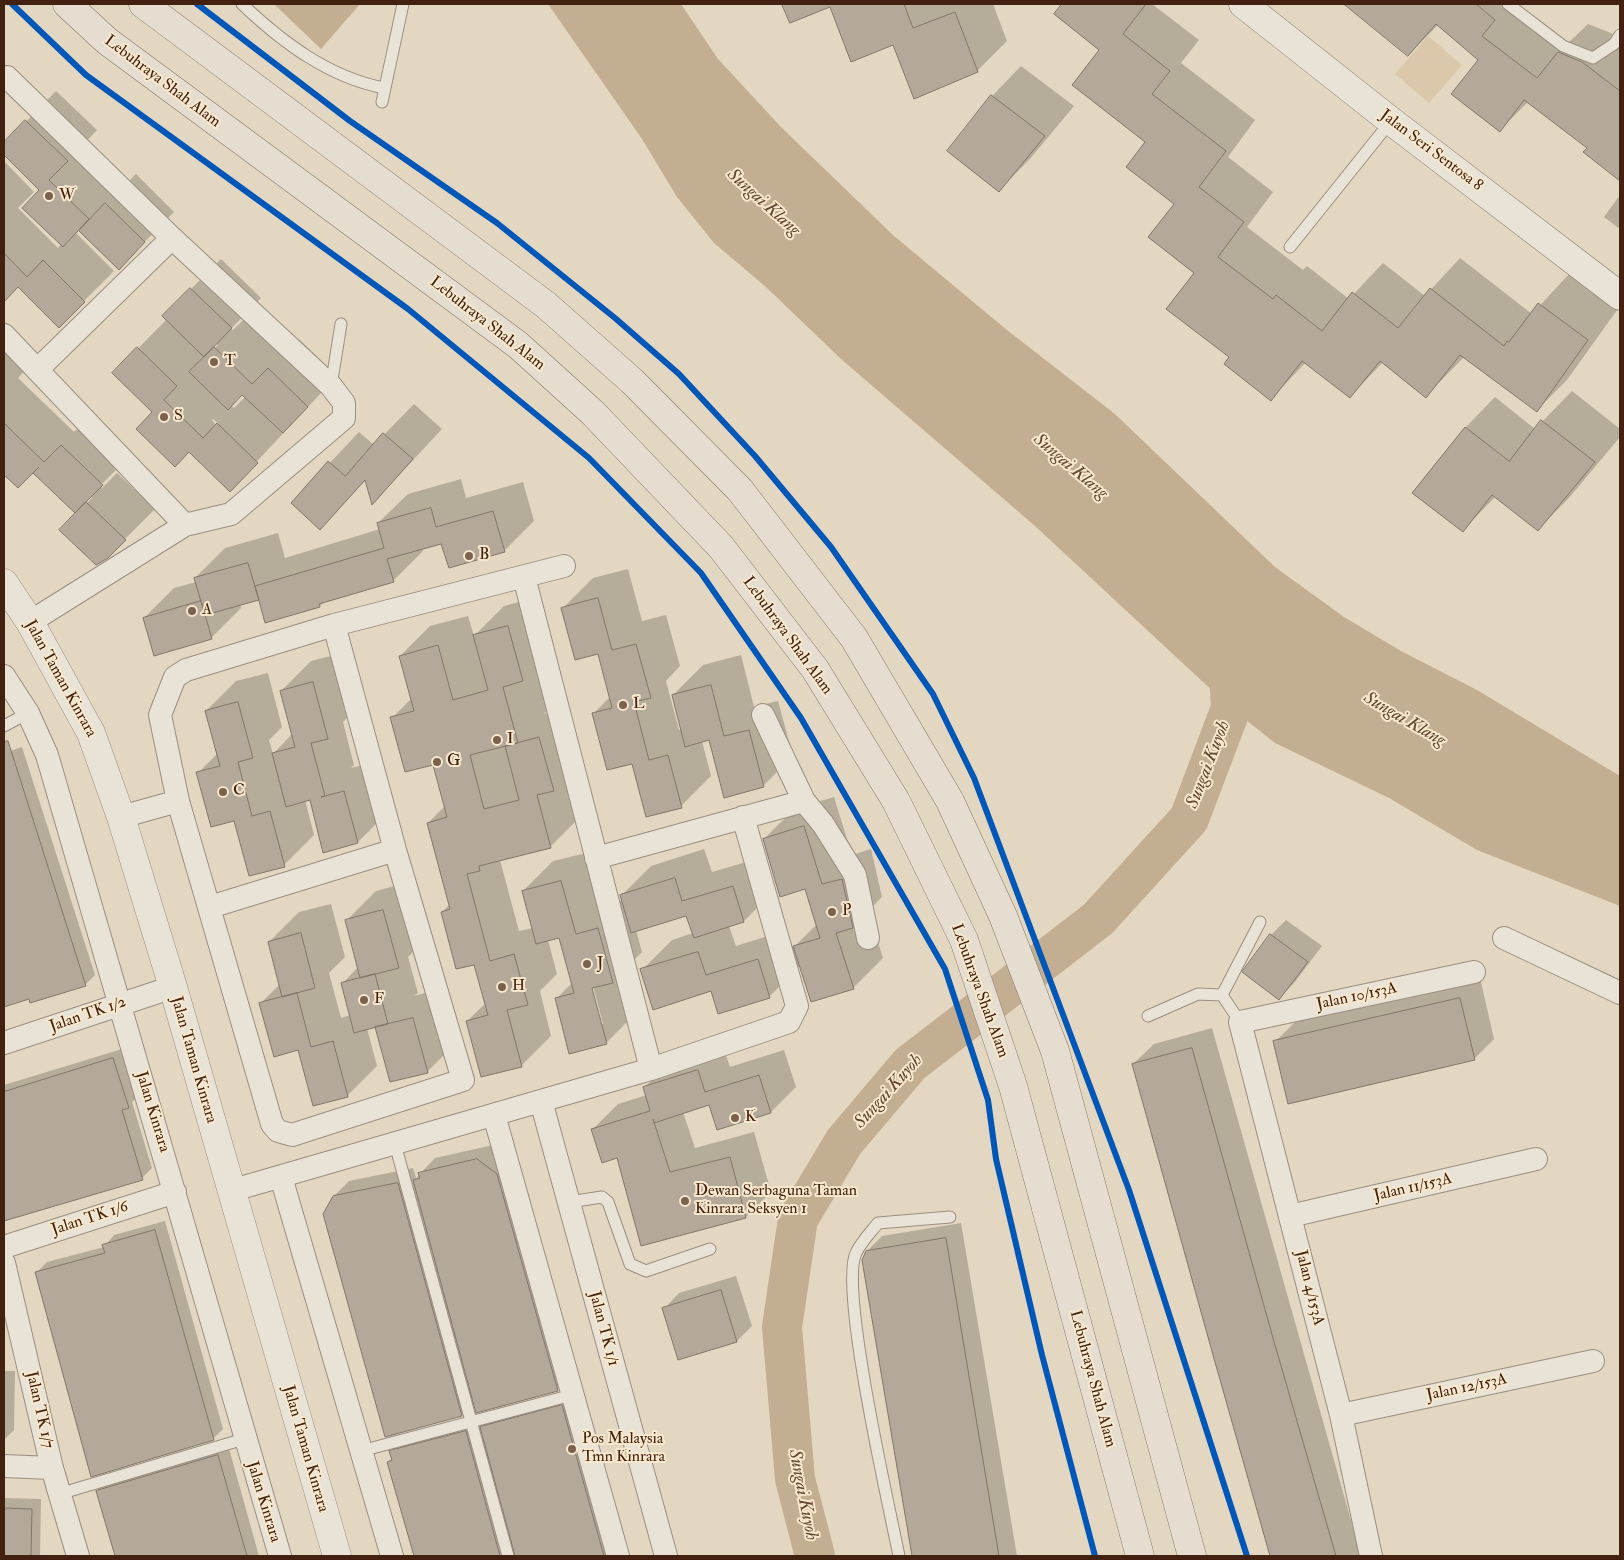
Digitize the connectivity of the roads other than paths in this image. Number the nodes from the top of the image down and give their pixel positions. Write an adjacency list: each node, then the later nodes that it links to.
1 (67, 4): 79 (highway, Lebuhraya Shah Alam)
2 (143, 4): 80 (highway)
3 (242, 4): 9 (lane)
4 (404, 4): 9 (lane)
5 (1243, 4): 11 (street, Jalan Seri Sentosa 8)
6 (1508, 4): 7 (lane)
7 (1620, 35)
8 (7, 77): 12 (street)
9 (384, 88): 10 (lane)
10 (382, 102)
11 (1390, 121): 13 (lane); 14 (street, Jalan Seri Sentosa 8)
12 (172, 238): 17 (street); 18 (street)
13 (1290, 247)
14 (1620, 296)
15 (341, 324): 18 (lane)
16 (4, 335): 17 (street)
17 (38, 369): 19 (street)
18 (331, 386): 19 (street)
19 (186, 526): 23 (street)
20 (564, 566): 21 (street)
21 (524, 577): 24 (street); 34 (street)
22 (4, 583): 23 (street, Jalan Taman Kinrara)
23 (30, 622): 31 (street, Jalan Taman Kinrara)
24 (334, 625): 29 (street); 33 (street)
25 (4, 676): 26 (street, Jalan Kinrara)
26 (28, 713): 28 (lane); 43 (street, Jalan Kinrara)
27 (763, 715): 30 (street)
28 (4, 726)
29 (178, 801): 31 (street); 35 (street)
30 (804, 801): 32 (street); 37 (street)
31 (121, 817): 40 (street, Jalan Taman Kinrara)
32 (743, 817): 34 (street); 48 (street)
33 (395, 850): 35 (street); 35 (street)
34 (596, 858): 48 (street)
35 (210, 908)
36 (1260, 922): 42 (lane)
37 (868, 938)
38 (1504, 938): 41 (street)
39 (1474, 972): 46 (street, Jalan 10/153A)
40 (173, 987): 43 (street, Jalan TK 1/2); 54 (street, Jalan Taman Kinrara)
41 (1616, 991): 44 (street)
42 (1222, 995): 45 (lane); 46 (lane)
43 (120, 1004): 47 (street, Jalan TK 1/2); 55 (street, Jalan Kinrara)
44 (1620, 1012)
45 (1148, 1016)
46 (1240, 1022): 57 (street, Jalan 4/153A)
47 (4, 1044)
48 (650, 1069): 49 (street)
49 (541, 1101): 50 (street); 56 (street, Jalan TK 1/1)
50 (494, 1115): 51 (street); 63 (street)
51 (395, 1144): 53 (street); 65 (lane)
52 (1536, 1159): 57 (street, Jalan 11/153A)
53 (281, 1177): 54 (street); 67 (street)
54 (230, 1191): 73 (street, Jalan Taman Kinrara)
55 (175, 1192): 59 (street, Jalan TK 1/6); 66 (street, Jalan Kinrara)
56 (568, 1202): 60 (lane); 77 (street, Jalan TK 1/1)
57 (1290, 1216): 64 (street, Jalan 4/153A)
58 (950, 1217): 78 (lane)
59 (4, 1247)
60 (710, 1249)
61 (4, 1263): 69 (street, Jalan TK 1/7)
62 (1593, 1361): 64 (street, Jalan 12/153A)
63 (572, 1395): 65 (lane); 76 (street)
64 (1341, 1415): 81 (street, Jalan 4/153A)
65 (471, 1422): 67 (lane); 75 (lane)
66 (244, 1439): 70 (lane); 72 (street, Jalan Kinrara)
67 (361, 1451): 74 (street)
68 (4, 1466): 69 (street)
69 (52, 1468): 70 (street, Jalan TK 1/7)
70 (59, 1494): 71 (street, Jalan TK 1/7)
71 (78, 1556)
72 (280, 1556)
73 (337, 1556)
74 (392, 1556)
75 (508, 1556)
76 (618, 1556)
77 (666, 1556)
78 (899, 1556)
79 (1140, 1556)
80 (1192, 1556)
81 (1371, 1556)

